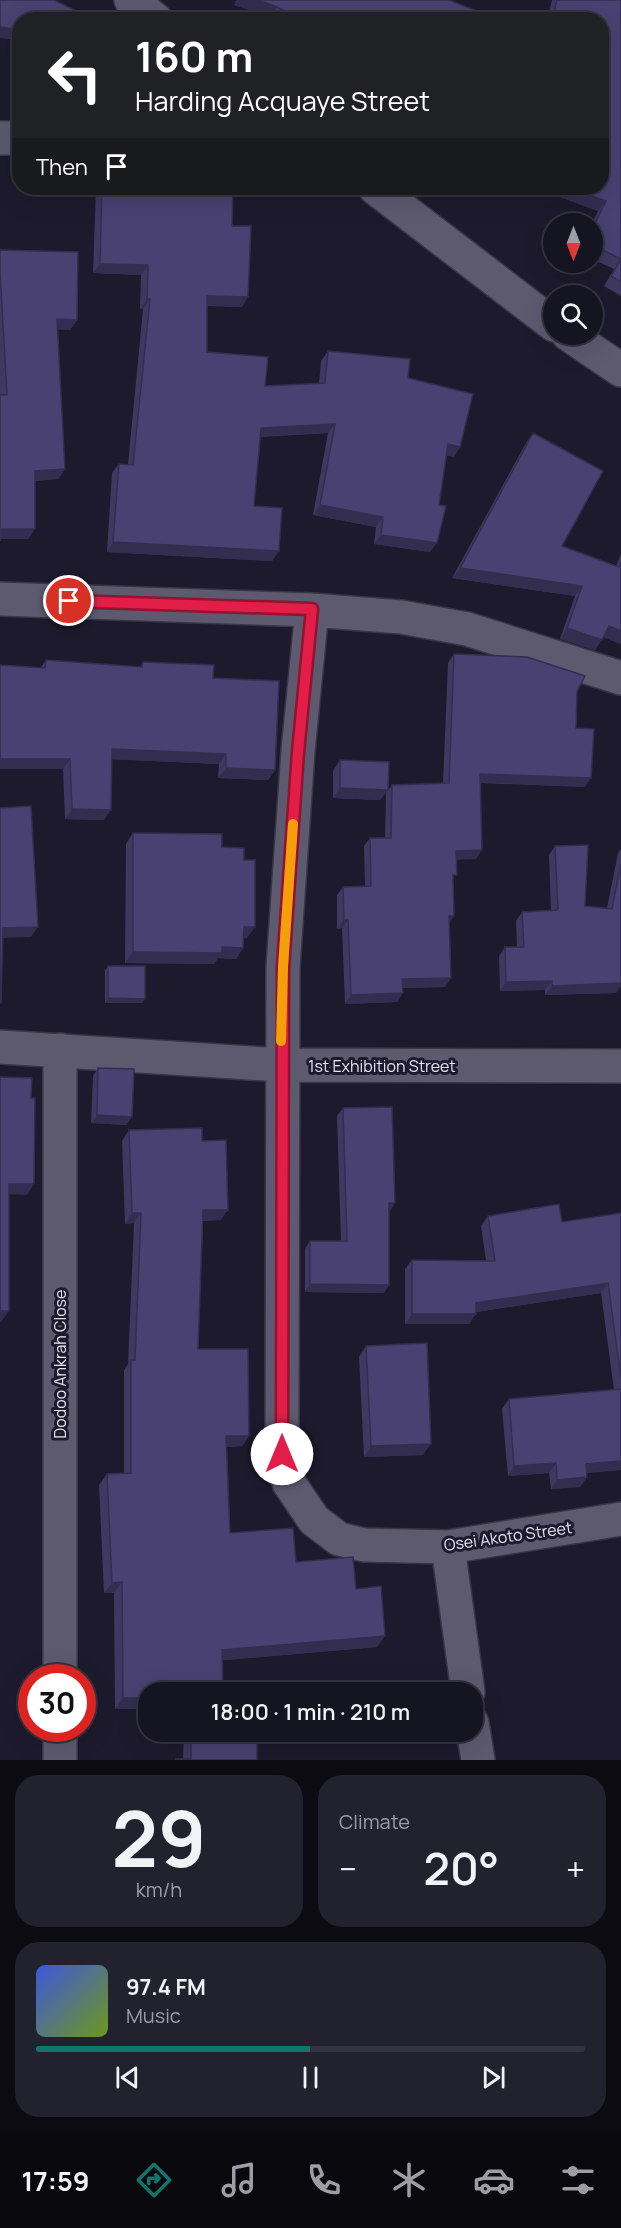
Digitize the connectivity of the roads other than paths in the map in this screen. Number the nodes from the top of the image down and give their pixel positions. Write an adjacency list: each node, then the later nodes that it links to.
1 (131, 0): 2 (street)
2 (146, 12)
3 (384, 195): 4 (street)
4 (543, 317)
5 (584, 345): 6 (street)
6 (621, 370)
7 (0, 599): 8 (street)
8 (312, 609): 9 (street); 12 (street, Osei Akoto Street)
9 (621, 678)
10 (0, 1047): 11 (street, 1st Exhibition Street)
11 (60, 1050): 12 (street, 1st Exhibition Street); 16 (street, Dodoo Ankrah Close)
12 (281, 1065): 13 (street, 1st Exhibition Street); 15 (street, Osei Akoto Street)
13 (621, 1066)
14 (621, 1519): 15 (street, Osei Akoto Street)
15 (448, 1548): 17 (street)
16 (60, 1664)
17 (467, 1682)
18 (60, 1742): 20 (street)
19 (475, 1742): 21 (street)
20 (60, 1760)
21 (478, 1760)

